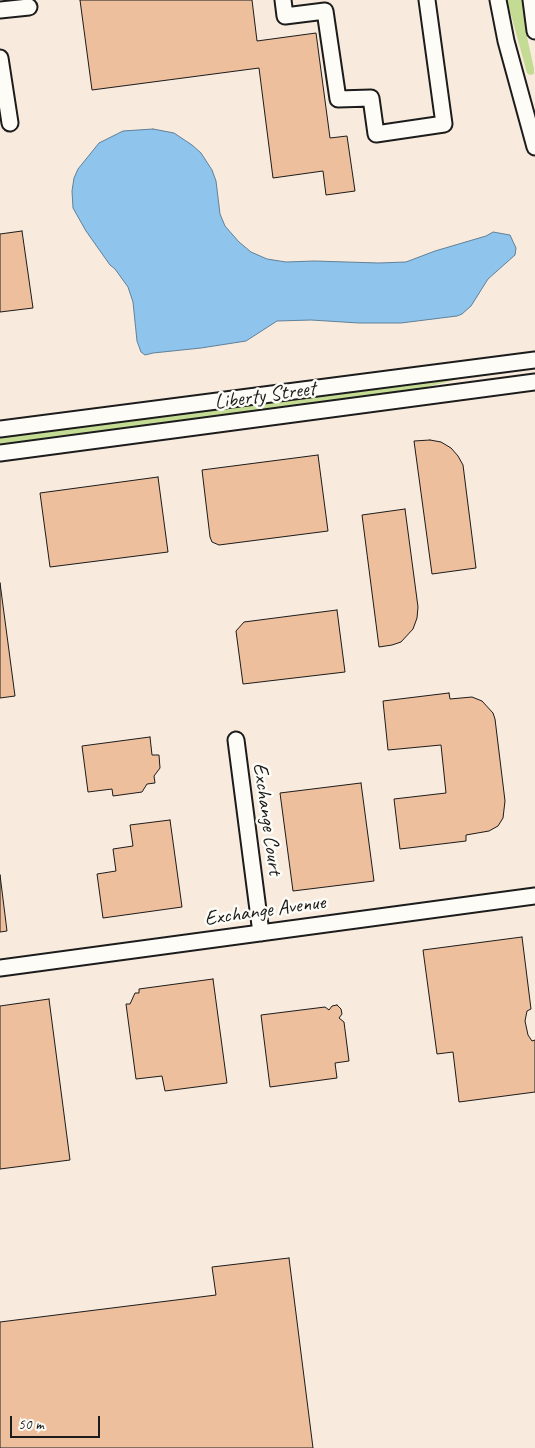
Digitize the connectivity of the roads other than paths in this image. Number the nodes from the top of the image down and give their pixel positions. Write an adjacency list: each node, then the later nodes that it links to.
1 (283, 0): 2 (street)
2 (427, 0)
3 (498, 0): 10 (street)
4 (531, 0): 7 (street)
5 (29, 7): 6 (street)
6 (0, 10)
7 (535, 31)
8 (0, 58): 9 (street)
9 (10, 123)
10 (535, 147)
11 (535, 360): 13 (street, Liberty Street)
12 (535, 382): 14 (street, Liberty Street)
13 (0, 429)
14 (0, 453)
15 (236, 740): 17 (street, Exchange Court)
16 (535, 896): 17 (street, Exchange Avenue)
17 (261, 933): 18 (street, Exchange Avenue)
18 (0, 968)

